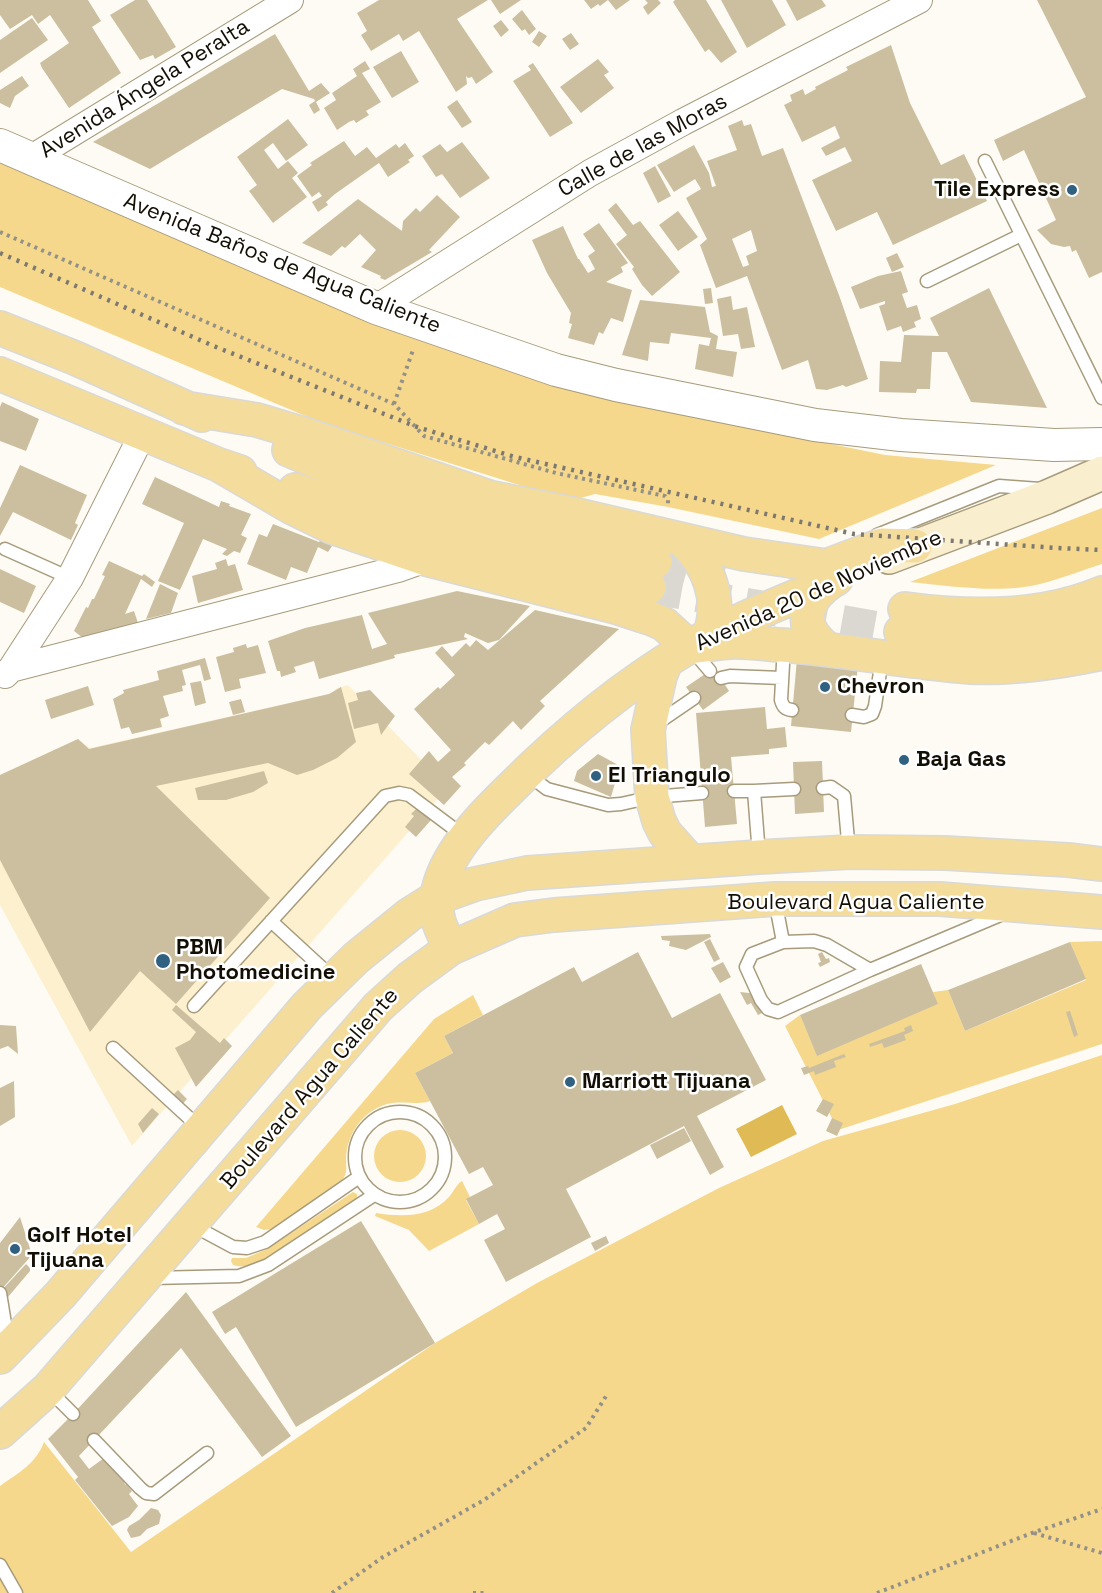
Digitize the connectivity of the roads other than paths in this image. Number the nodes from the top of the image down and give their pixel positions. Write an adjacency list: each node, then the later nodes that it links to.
1 (290, 0): 4 (street, Avenida Ángela Peralta)
2 (920, 0): 8 (street, Calle de las Moras)
3 (0, 145): 4 (street, Avenida Baños de Agua Caliente)
4 (30, 159): 8 (street, Avenida Baños de Agua Caliente)
5 (985, 160): 6 (lane)
6 (1021, 235): 7 (lane); 11 (lane)
7 (927, 281)
8 (376, 308): 14 (street, Avenida Baños de Agua Caliente)
9 (0, 328): 12 (main road)
10 (0, 374): 13 (main road)
11 (1102, 398)
12 (184, 408): 15 (main road); 18 (main road)
13 (143, 433): 15 (main road); 22 (street)
14 (1102, 444)
15 (219, 465): 20 (main road)
16 (1102, 473): 17 (main road, Avenida 20 de Noviembre)
17 (1062, 490): 21 (main road, Avenida 20 de Noviembre); 21 (lane)
18 (674, 528): 21 (main road); 29 (main road)
19 (5, 549): 22 (lane)
20 (426, 559): 29 (main road); 30 (street)
21 (822, 571): 27 (main road); 29 (main road, Avenida 20 de Noviembre)
22 (70, 578): 30 (street)
23 (1102, 593): 25 (main road)
24 (1102, 623): 25 (main road)
25 (896, 633): 27 (main road); 28 (main road); 35 (lane)
26 (784, 645): 27 (main road); 29 (main road); 32 (lane)
27 (826, 648)
28 (1102, 652)
29 (693, 654): 36 (main road); 37 (main road, Avenida 20 de Noviembre)
30 (6, 675)
31 (721, 678): 32 (lane)
32 (782, 678): 34 (lane)
33 (694, 698): 36 (lane)
34 (792, 710)
35 (852, 715)
36 (648, 730): 43 (main road)
37 (526, 773): 43 (lane); 44 (main road, Avenida 20 de Noviembre)
38 (823, 788): 45 (lane)
39 (794, 789): 41 (lane)
40 (734, 791): 41 (lane)
41 (754, 791): 46 (lane)
42 (702, 793): 43 (lane)
43 (652, 796): 47 (main road)
44 (466, 838): 49 (main road, Avenida 20 de Noviembre); 53 (lane)
45 (849, 852): 46 (main road, Boulevard Agua Caliente); 48 (main road, Boulevard Agua Caliente)
46 (759, 856): 47 (main road, Boulevard Agua Caliente)
47 (690, 861): 49 (main road, Boulevard Agua Caliente)
48 (1102, 864)
49 (436, 898): 55 (main road, Avenida 20 de Noviembre); 57 (main road, Boulevard Agua Caliente)
50 (775, 899): 51 (main road, Boulevard Agua Caliente); 54 (lane); 55 (main road, Boulevard Agua Caliente)
51 (1024, 905): 52 (main road, Boulevard Agua Caliente); 56 (lane)
52 (1102, 912)
53 (271, 921): 57 (lane); 58 (lane)
54 (783, 942): 56 (lane); 56 (lane)
55 (451, 948): 63 (main road, Boulevard Agua Caliente)
56 (870, 970)
57 (334, 979): 60 (main road, Boulevard Agua Caliente)
58 (194, 1006)
59 (113, 1048): 60 (lane)
60 (201, 1130): 66 (main road, Boulevard Agua Caliente)
61 (359, 1177): 62 (lane); 62 (lane); 63 (lane)
62 (374, 1195): 64 (lane)
63 (191, 1224): 64 (main road, Boulevard Agua Caliente)
64 (144, 1278): 67 (main road, Boulevard Agua Caliente)
65 (0, 1293): 66 (lane)
66 (4, 1353)
67 (48, 1389): 68 (lane); 69 (main road, Boulevard Agua Caliente)
68 (73, 1414)
69 (0, 1432)
70 (94, 1440): 71 (lane)
71 (207, 1453)
72 (0, 1565): 73 (lane)
73 (16, 1593)

